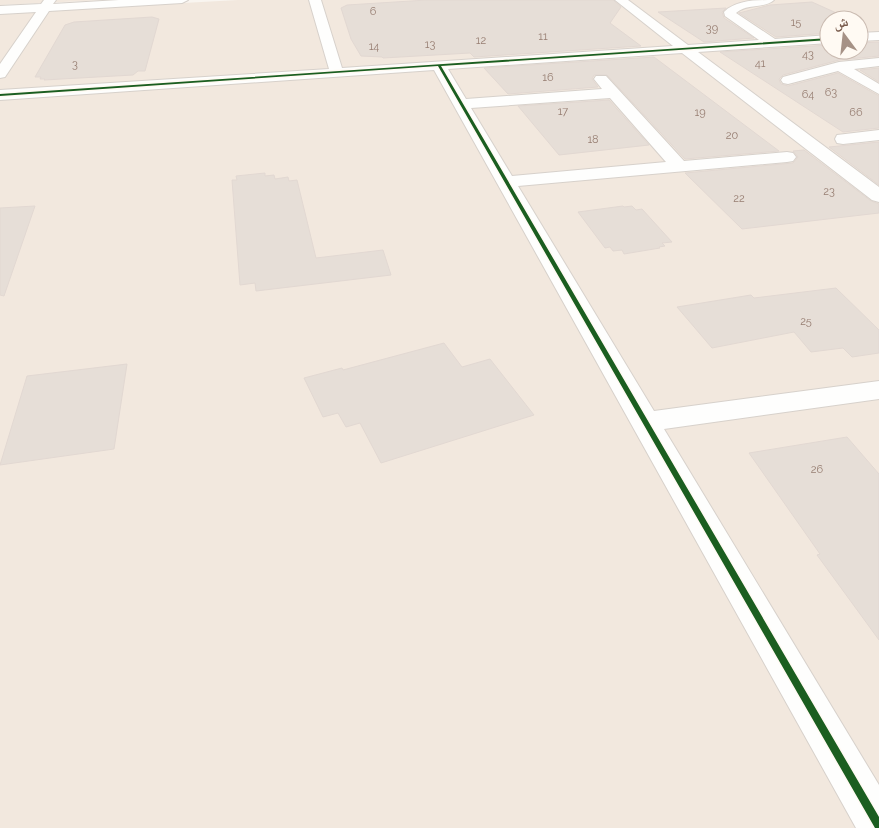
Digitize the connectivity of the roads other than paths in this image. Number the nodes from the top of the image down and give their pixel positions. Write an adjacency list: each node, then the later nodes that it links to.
1 (182, 0): 6 (street)
2 (315, 0): 16 (street)
3 (621, 0): 11 (street)
4 (758, 0): 5 (street); 10 (street)
5 (768, 0)
6 (48, 2): 7 (street); 8 (street); 18 (street)
7 (0, 3)
8 (0, 10)
9 (819, 40): 10 (street)
10 (770, 43): 11 (street); 17 (street)
11 (685, 49): 12 (street); 29 (street)
12 (580, 56): 14 (street); 21 (street)
13 (879, 62): 15 (street)
14 (439, 66): 16 (street); 23 (street)
15 (839, 66): 17 (street); 20 (street)
16 (337, 72): 22 (street)
17 (814, 72): 19 (street)
18 (0, 74)
19 (788, 80)
20 (879, 90)
21 (613, 92): 23 (street); 27 (street)
22 (0, 95)
23 (461, 104): 28 (street)
24 (879, 135): 25 (street)
25 (843, 139)
26 (787, 157): 27 (street)
27 (679, 166): 28 (street)
28 (506, 182): 31 (street)
29 (879, 196)
30 (879, 390): 31 (street)
31 (645, 422): 32 (street)
32 (879, 826)

